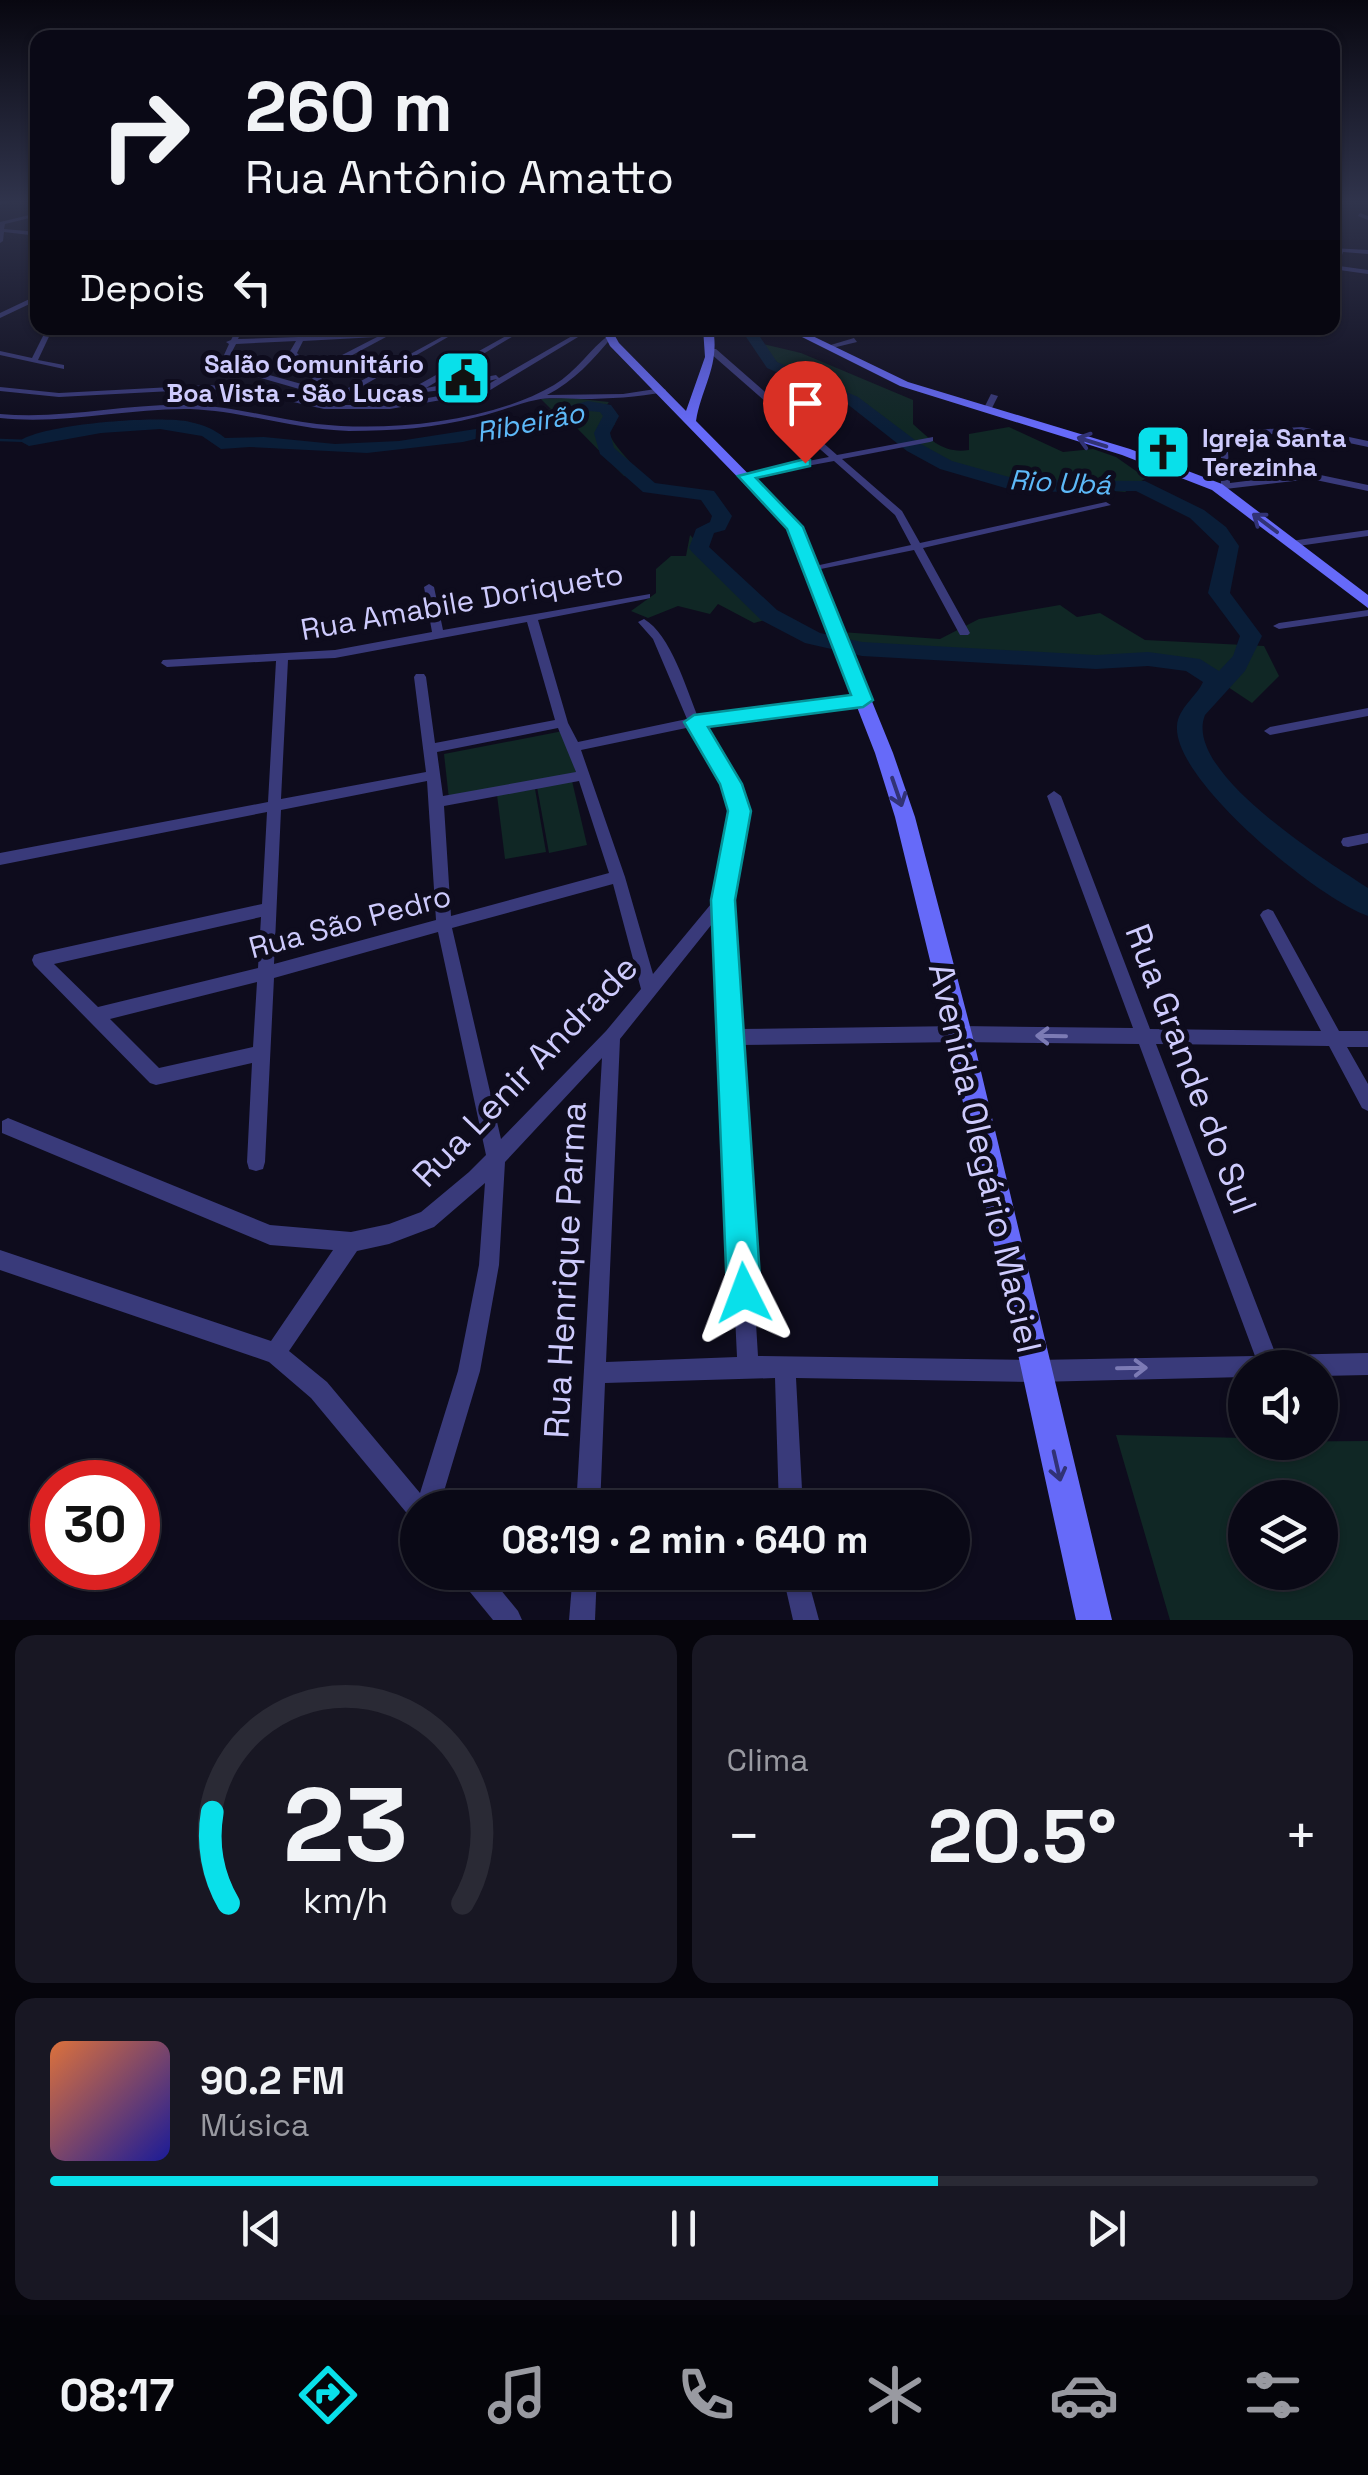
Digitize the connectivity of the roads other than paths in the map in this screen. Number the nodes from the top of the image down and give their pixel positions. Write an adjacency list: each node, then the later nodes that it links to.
1 (30, 301): 2 (street)
2 (0, 316)
3 (47, 335): 21 (street)
4 (235, 335): 17 (street)
5 (302, 335): 15 (street)
6 (366, 335): 15 (street)
7 (386, 335): 24 (street)
8 (451, 335): 29 (street)
9 (512, 335): 26 (street)
10 (577, 335): 23 (street)
11 (607, 335): 30 (street)
12 (614, 335): 27 (main road, Avenida Olegário Maciel)
13 (709, 335): 20 (main road)
14 (804, 335): 18 (main road)
15 (301, 338): 17 (street); 24 (street)
16 (854, 340): 18 (street)
17 (230, 342): 29 (street)
18 (828, 346): 32 (main road)
19 (0, 353): 21 (street)
20 (712, 358): 31 (main road); 37 (street)
21 (34, 361): 22 (street)
22 (61, 367)
23 (516, 372): 25 (street); 26 (street)
24 (312, 374): 29 (street)
25 (0, 389)
26 (414, 391): 29 (street)
27 (665, 394): 30 (street); 31 (main road); 34 (main road, Avenida Olegário Maciel)
28 (994, 396): 32 (street)
29 (336, 397)
30 (534, 397): 33 (street)
31 (695, 398): 34 (main road)
32 (987, 410): 39 (main road, one-way to 32)
33 (0, 416)
34 (690, 420): 38 (main road, Avenida Olegário Maciel)
35 (930, 439): 37 (street)
36 (1368, 444): 39 (street)
37 (835, 457): 38 (street); 44 (street)
38 (745, 476): 45 (main road, Avenida Olegário Maciel)
39 (1221, 486): 40 (street); 43 (main road, one-way to 39)
40 (1368, 488)
41 (1106, 505): 44 (street)
42 (1368, 533): 43 (street)
43 (1292, 544): 48 (main road)
44 (918, 546): 45 (street); 53 (street)
45 (810, 570): 58 (main road, Avenida Olegário Maciel)
46 (429, 587): 54 (street)
47 (646, 596): 50 (street, Rua Amabile Doriqueto)
48 (1368, 603)
49 (1368, 613): 52 (street)
50 (532, 619): 54 (street, Rua Amabile Doriqueto); 61 (street)
51 (644, 622): 60 (street)
52 (1279, 626)
53 (964, 632)
54 (438, 636): 55 (street, Rua Amabile Doriqueto)
55 (282, 657): 56 (street, Rua Amabile Doriqueto); 69 (street)
56 (168, 663)
57 (420, 676): 64 (street)
58 (863, 700): 60 (street); 81 (main road, Avenida Olegário Maciel, one-way to 81)
59 (1368, 712): 62 (street)
60 (694, 722): 63 (street); 74 (street)
61 (562, 724): 63 (street); 64 (street)
62 (1270, 731)
63 (574, 746): 66 (street)
64 (430, 749): 65 (street)
65 (433, 775): 68 (street); 69 (street)
66 (583, 776): 68 (street); 73 (street)
67 (1054, 796): 84 (street, Rua Grande do Sul)
68 (437, 802): 77 (street)
69 (274, 807): 72 (street); 75 (street)
70 (1368, 838): 71 (street)
71 (1348, 842)
72 (0, 859)
73 (618, 878): 77 (street, Rua São Pedro); 79 (street)
74 (723, 900): 79 (street, Rua Lenir Andrade); 83 (street)
75 (269, 909): 78 (street); 80 (street)
76 (1268, 915): 85 (street)
77 (444, 926): 78 (street, Rua São Pedro); 90 (street)
78 (266, 973): 80 (street, Rua São Pedro); 87 (street)
79 (649, 990): 82 (street, Rua Lenir Andrade)
80 (95, 1015): 87 (street)
81 (960, 1034): 83 (street); 84 (street, one-way to 81); 101 (main road, Avenida Olegário Maciel)
82 (612, 1036): 90 (street, Rua Lenir Andrade); 102 (street, Rua Henrique Parma)
83 (732, 1037): 99 (street)
84 (1142, 1038): 85 (street); 94 (street, Rua Grande do Sul)
85 (1334, 1039): 86 (street); 88 (street)
86 (1368, 1039)
87 (262, 1053): 91 (street)
88 (1368, 1102)
89 (8, 1128): 92 (street, Rua Lenir Andrade)
90 (496, 1158): 92 (street, Rua Lenir Andrade); 104 (street)
91 (256, 1162)
92 (352, 1242): 95 (street)
93 (0, 1260): 95 (street)
94 (1263, 1350)
95 (275, 1353): 103 (street)
96 (1338, 1364): 97 (street)
97 (1368, 1364)
98 (1228, 1366): 101 (street, one-way to 98)
99 (748, 1367): 100 (street); 102 (street)
100 (784, 1368): 101 (street); 106 (street)
101 (1035, 1370): 113 (main road, Avenida Olegário Maciel, one-way to 113)
102 (595, 1373): 105 (street, Rua Henrique Parma)
103 (402, 1490)
104 (432, 1490)
105 (589, 1490)
106 (790, 1490)
107 (485, 1590): 110 (street)
108 (584, 1590): 111 (street)
109 (798, 1590): 112 (street)
110 (509, 1620)
111 (582, 1620)
112 (806, 1620)
113 (1094, 1620)

